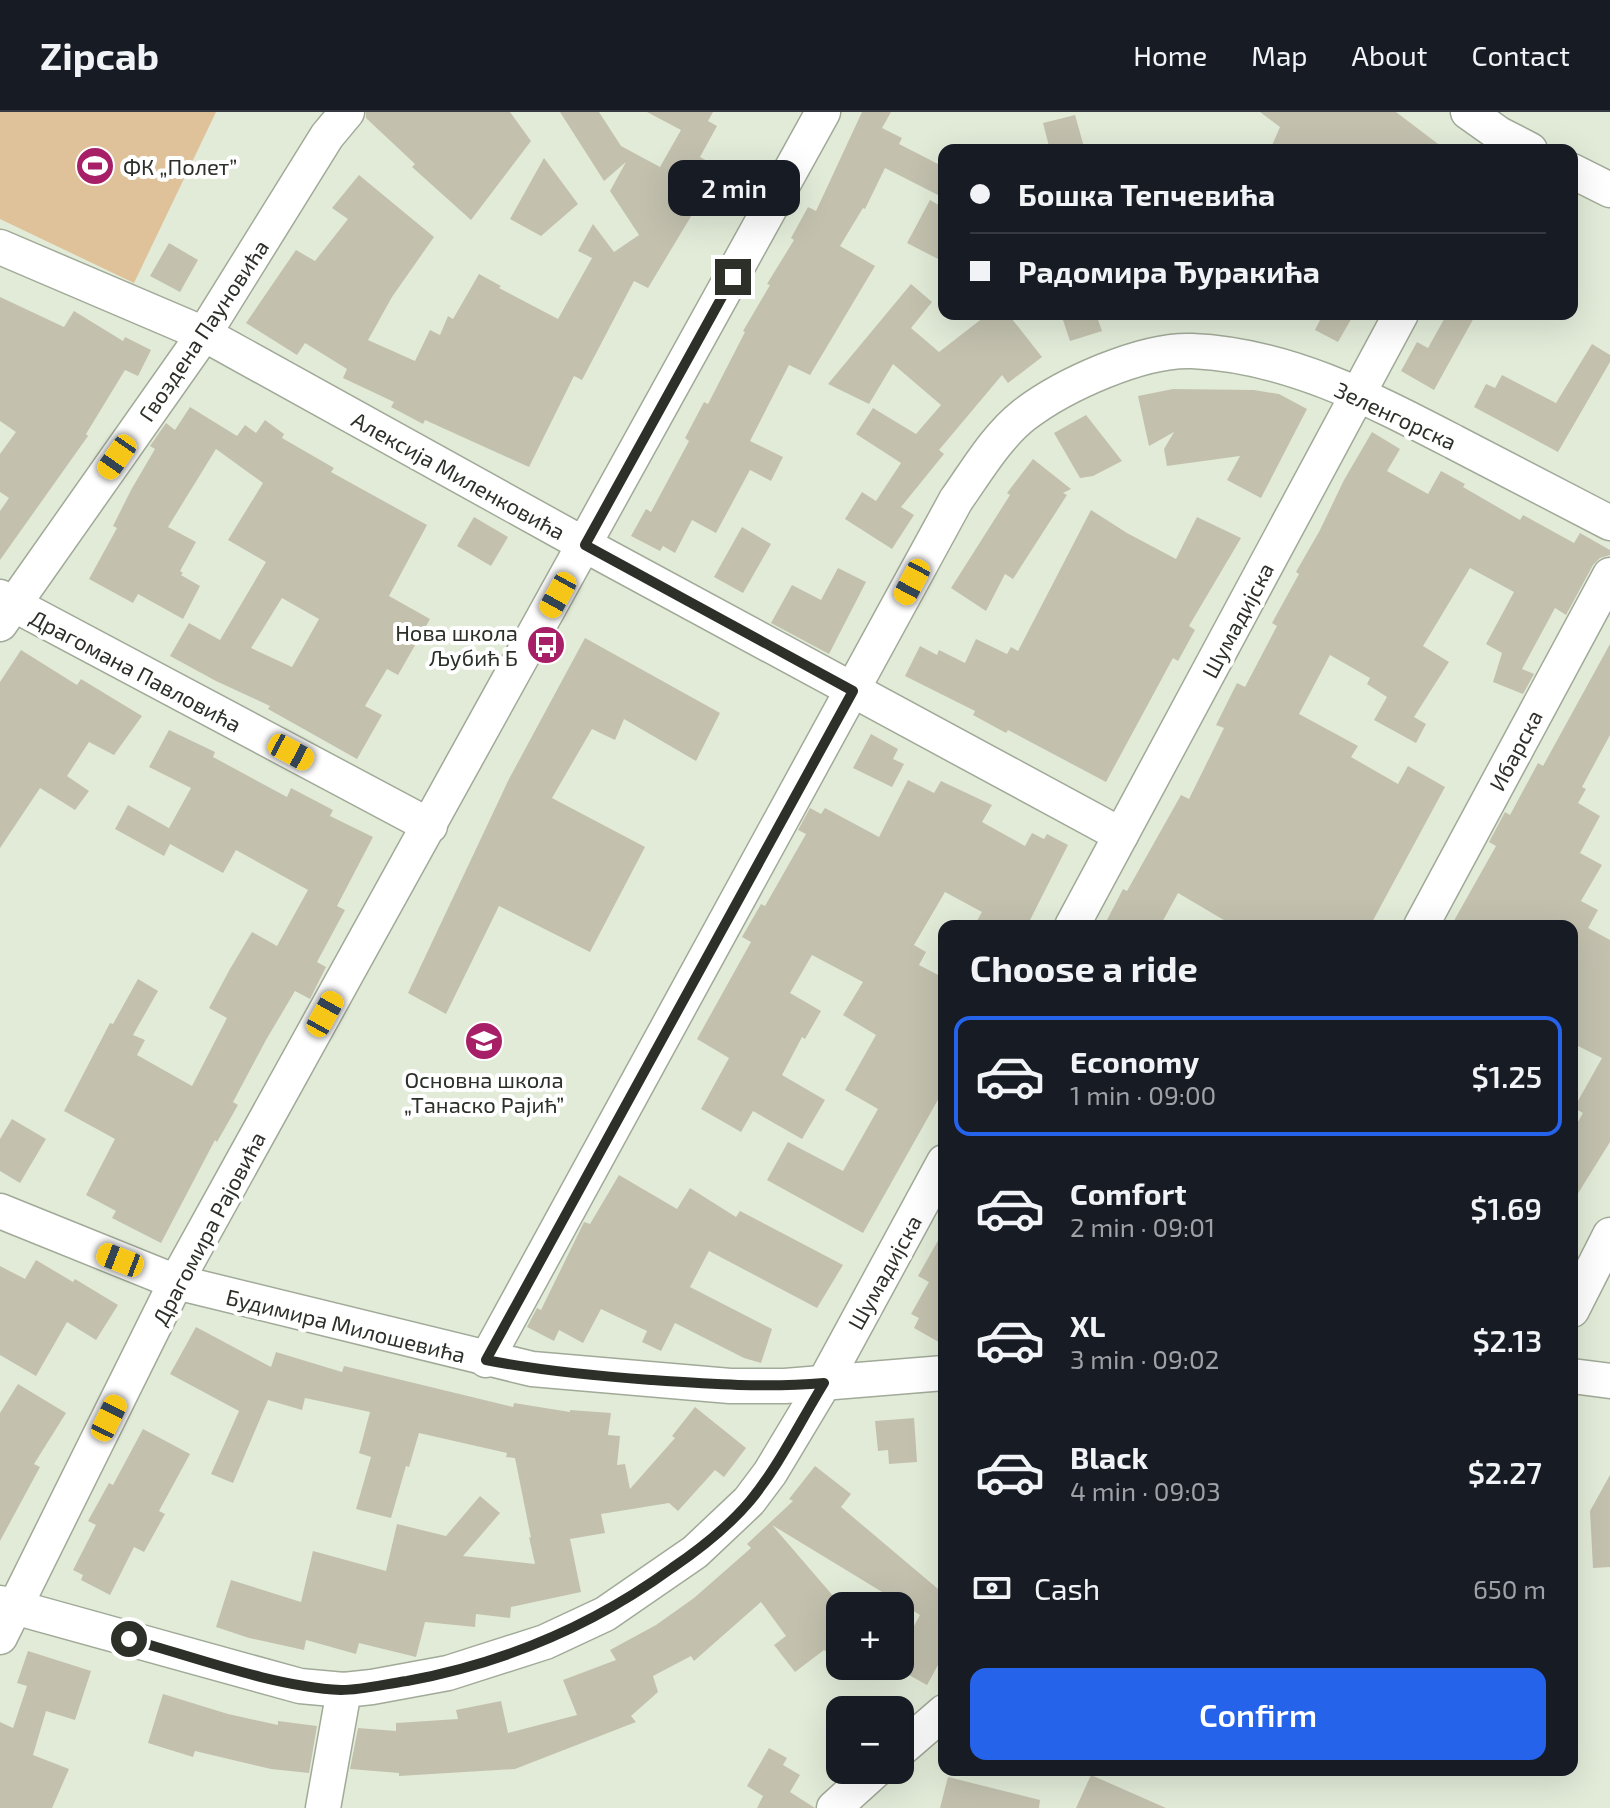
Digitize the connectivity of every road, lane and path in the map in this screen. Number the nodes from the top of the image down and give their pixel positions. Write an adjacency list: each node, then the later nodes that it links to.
1 (347, 112): 9 (street, Гвоздена Пауновића)
2 (823, 112): 12 (street, Драгомира Рајовића)
3 (1468, 112): 4 (street)
4 (1495, 142)
5 (1578, 174): 6 (street)
6 (1610, 190)
7 (0, 247): 9 (street, Алексија Миленковића)
8 (1398, 320): 10 (street, Шумадијска)
9 (204, 334): 12 (street, Алексија Миленковића); 14 (street, Гвоздена Пауновића)
10 (1358, 393): 11 (street, Зеленгорска); 15 (street, Зеленгорска); 17 (street, Шумадијска)
11 (1610, 523)
12 (585, 545): 15 (street, Алексија Миленковића); 16 (street, Драгомира Рајовића)
13 (1610, 575): 19 (street, Ибарска)
14 (4, 609): 16 (street, Драгомана Павловића)
15 (853, 691): 17 (street, Алексија Миленковића); 25 (street, Зеленгорска)
16 (430, 826): 23 (street, Драгомира Рајовића)
17 (1121, 835): 18 (street, Шумадијска)
18 (1075, 920)
19 (1424, 920)
20 (938, 1173): 29 (street, Шумадијска)
21 (0, 1211): 23 (street, Будимира Милошевића)
22 (1610, 1235): 24 (street)
23 (176, 1282): 25 (street, Будимира Милошевића); 30 (street, Драгомира Рајовића)
24 (1578, 1298)
25 (486, 1360): 29 (street, Будимира Милошевића)
26 (938, 1374): 29 (street, Будимира Милошевића)
27 (1578, 1377): 28 (street)
28 (1610, 1381)
29 (824, 1383): 31 (street, Шумадијска)
30 (5, 1616): 31 (street, Шумадијска)
31 (344, 1690): 35 (street)
32 (938, 1717): 33 (street)
33 (914, 1738)
34 (861, 1784): 36 (street)
35 (323, 1808)
36 (834, 1808)

